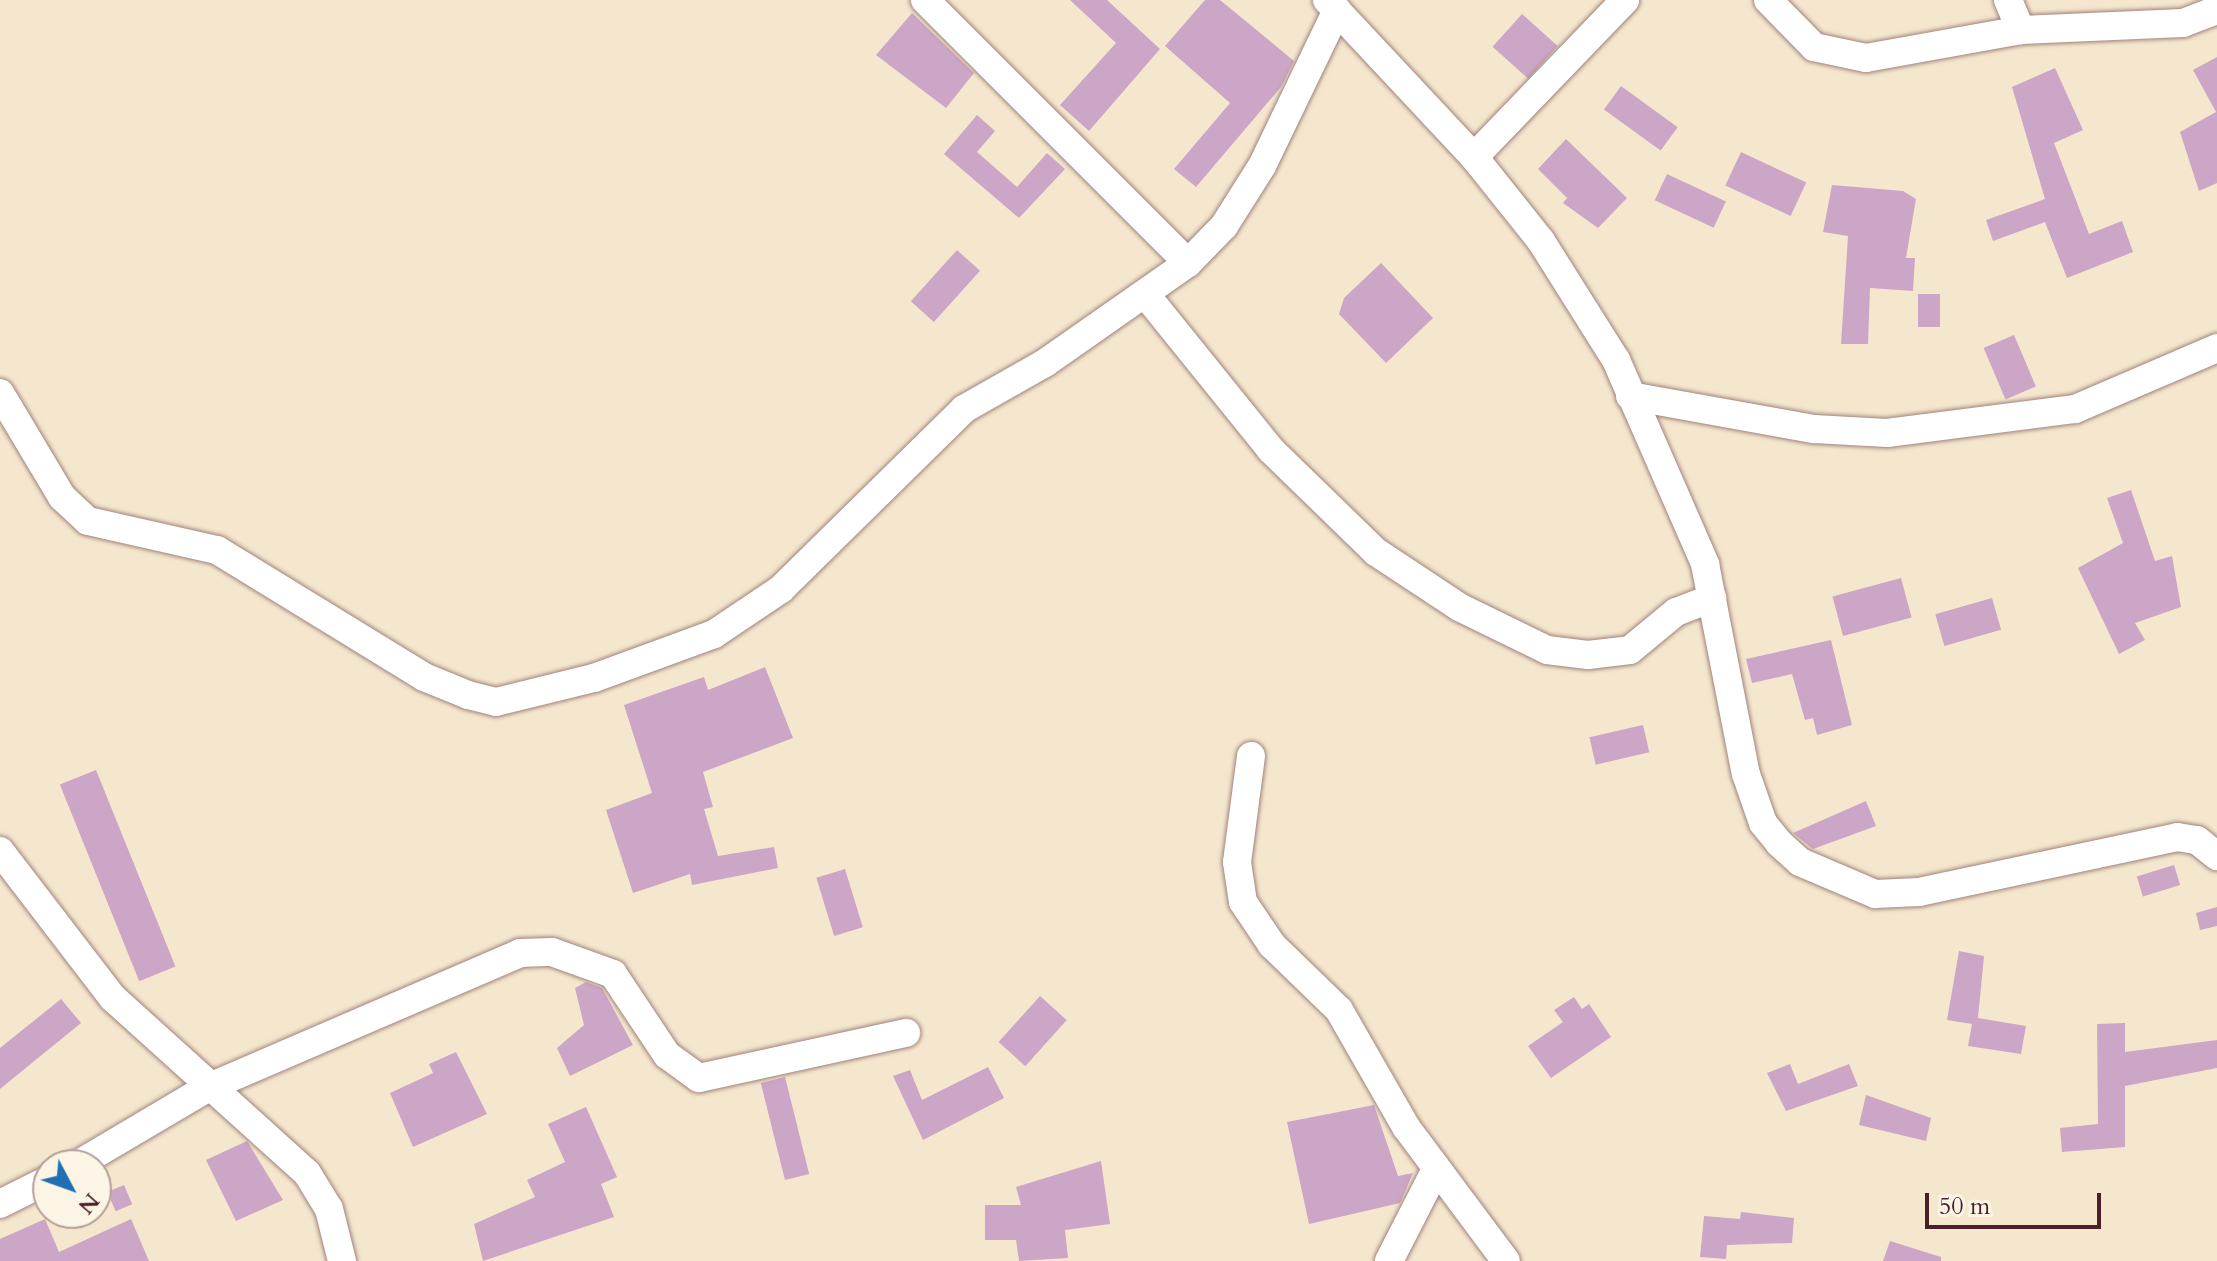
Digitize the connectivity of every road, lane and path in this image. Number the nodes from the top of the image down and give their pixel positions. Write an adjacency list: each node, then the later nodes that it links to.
1 (925, 0): 9 (street)
2 (1625, 0): 8 (street)
3 (1768, 0): 7 (street)
4 (2008, 0): 7 (street)
5 (1332, 5): 8 (street); 9 (street)
6 (2217, 10): 7 (street)
7 (2021, 30)
8 (1474, 157): 13 (street)
9 (1188, 263): 10 (street)
10 (1146, 295): 12 (street); 14 (street)
11 (2217, 348): 13 (street)
12 (0, 393)
13 (1630, 396): 14 (street)
14 (1712, 598): 17 (street)
15 (1251, 756): 21 (street)
16 (0, 851): 19 (street)
17 (2217, 856)
18 (906, 1033): 19 (street)
19 (207, 1088): 20 (street); 24 (street)
20 (104, 1149)
21 (1436, 1169): 25 (street); 26 (street)
22 (32, 1188): 23 (street)
23 (0, 1204)
24 (342, 1261)
25 (1389, 1261)
26 (1506, 1261)

